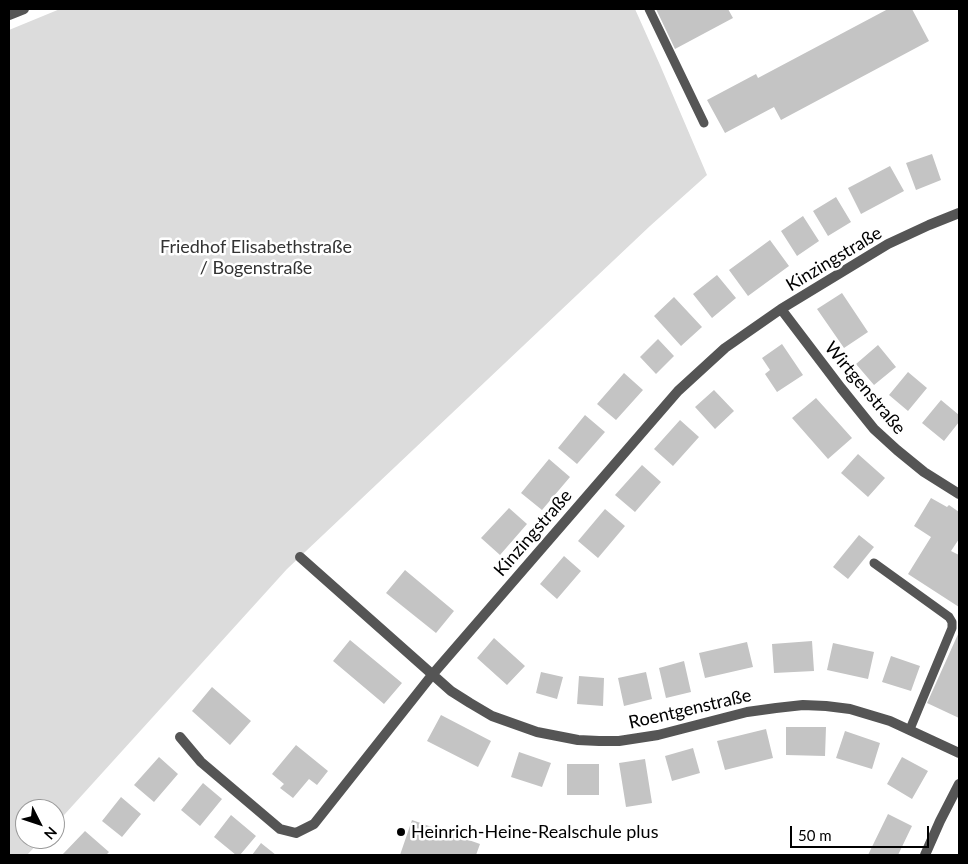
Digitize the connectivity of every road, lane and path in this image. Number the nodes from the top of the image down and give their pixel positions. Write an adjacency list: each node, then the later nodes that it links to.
1 (24, 9): 3 (street)
2 (649, 9): 4 (lane)
3 (10, 13)
4 (704, 123)
5 (959, 213): 6 (street, Kinzingstraße)
6 (781, 309): 7 (street, Wirtgenstraße); 10 (street, Kinzingstraße)
7 (959, 494)
8 (300, 557): 10 (street, Roentgenstraße)
9 (874, 564): 11 (lane)
10 (432, 675): 11 (street, Roentgenstraße); 12 (street, Kinzingstraße)
11 (910, 729): 13 (street, Roentgenstraße)
12 (180, 737)
13 (959, 753)
14 (959, 784): 15 (street)
15 (925, 855)

